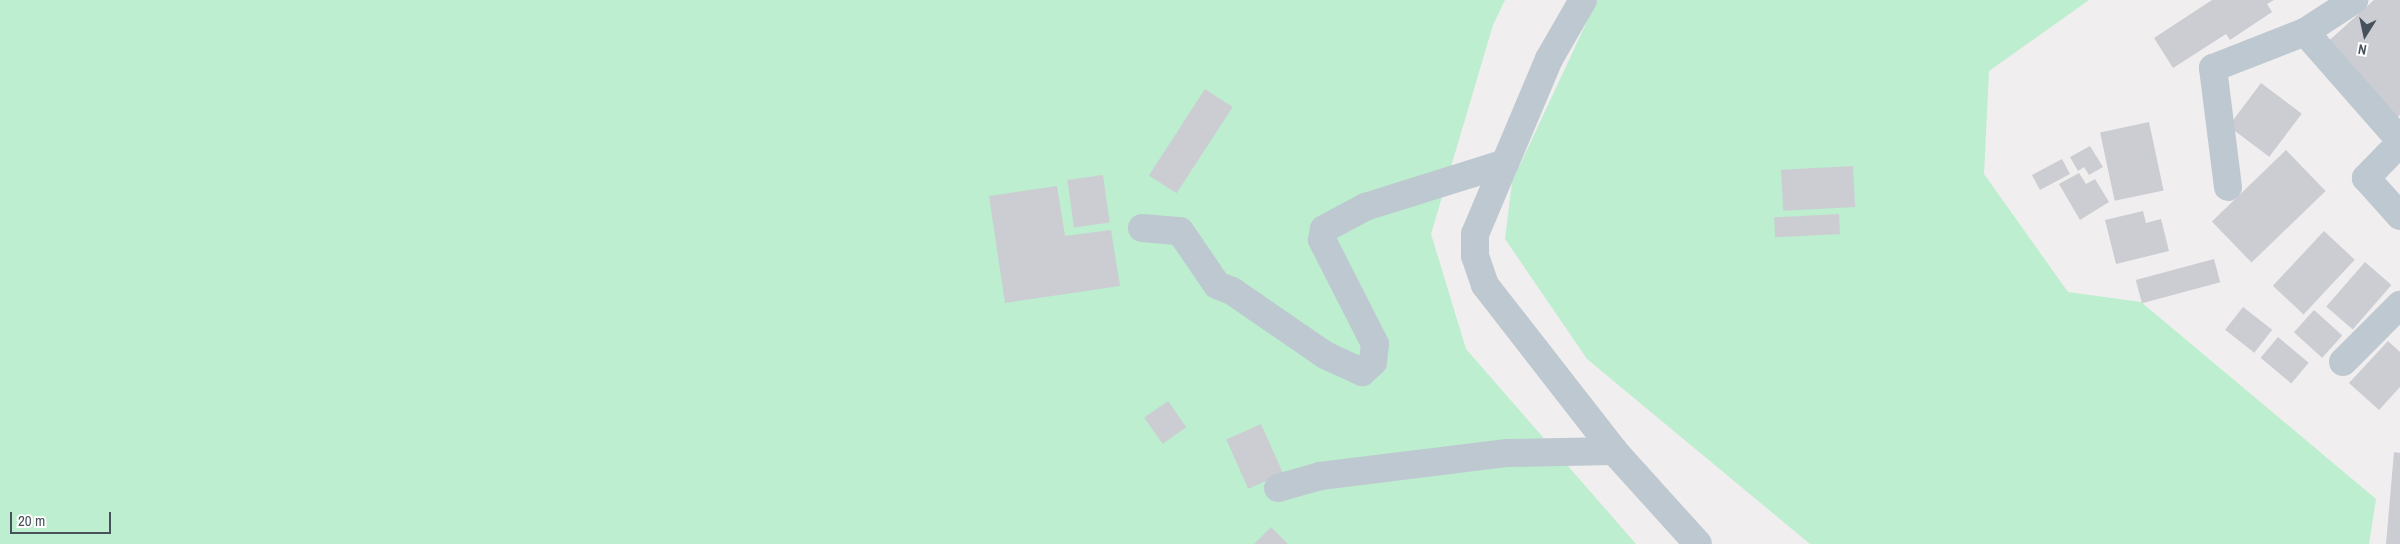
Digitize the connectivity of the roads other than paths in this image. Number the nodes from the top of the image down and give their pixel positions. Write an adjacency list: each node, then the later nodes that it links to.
1 (1583, 0): 5 (street)
2 (2354, 0): 3 (street)
3 (2305, 32): 4 (street); 6 (street)
4 (2400, 142): 7 (street)
5 (1504, 163): 8 (street); 11 (street)
6 (2228, 188)
7 (2400, 216)
8 (1142, 228)
9 (2400, 305): 10 (street)
10 (2343, 362)
11 (1614, 451): 12 (street); 13 (street)
12 (1278, 488)
13 (1698, 544)

